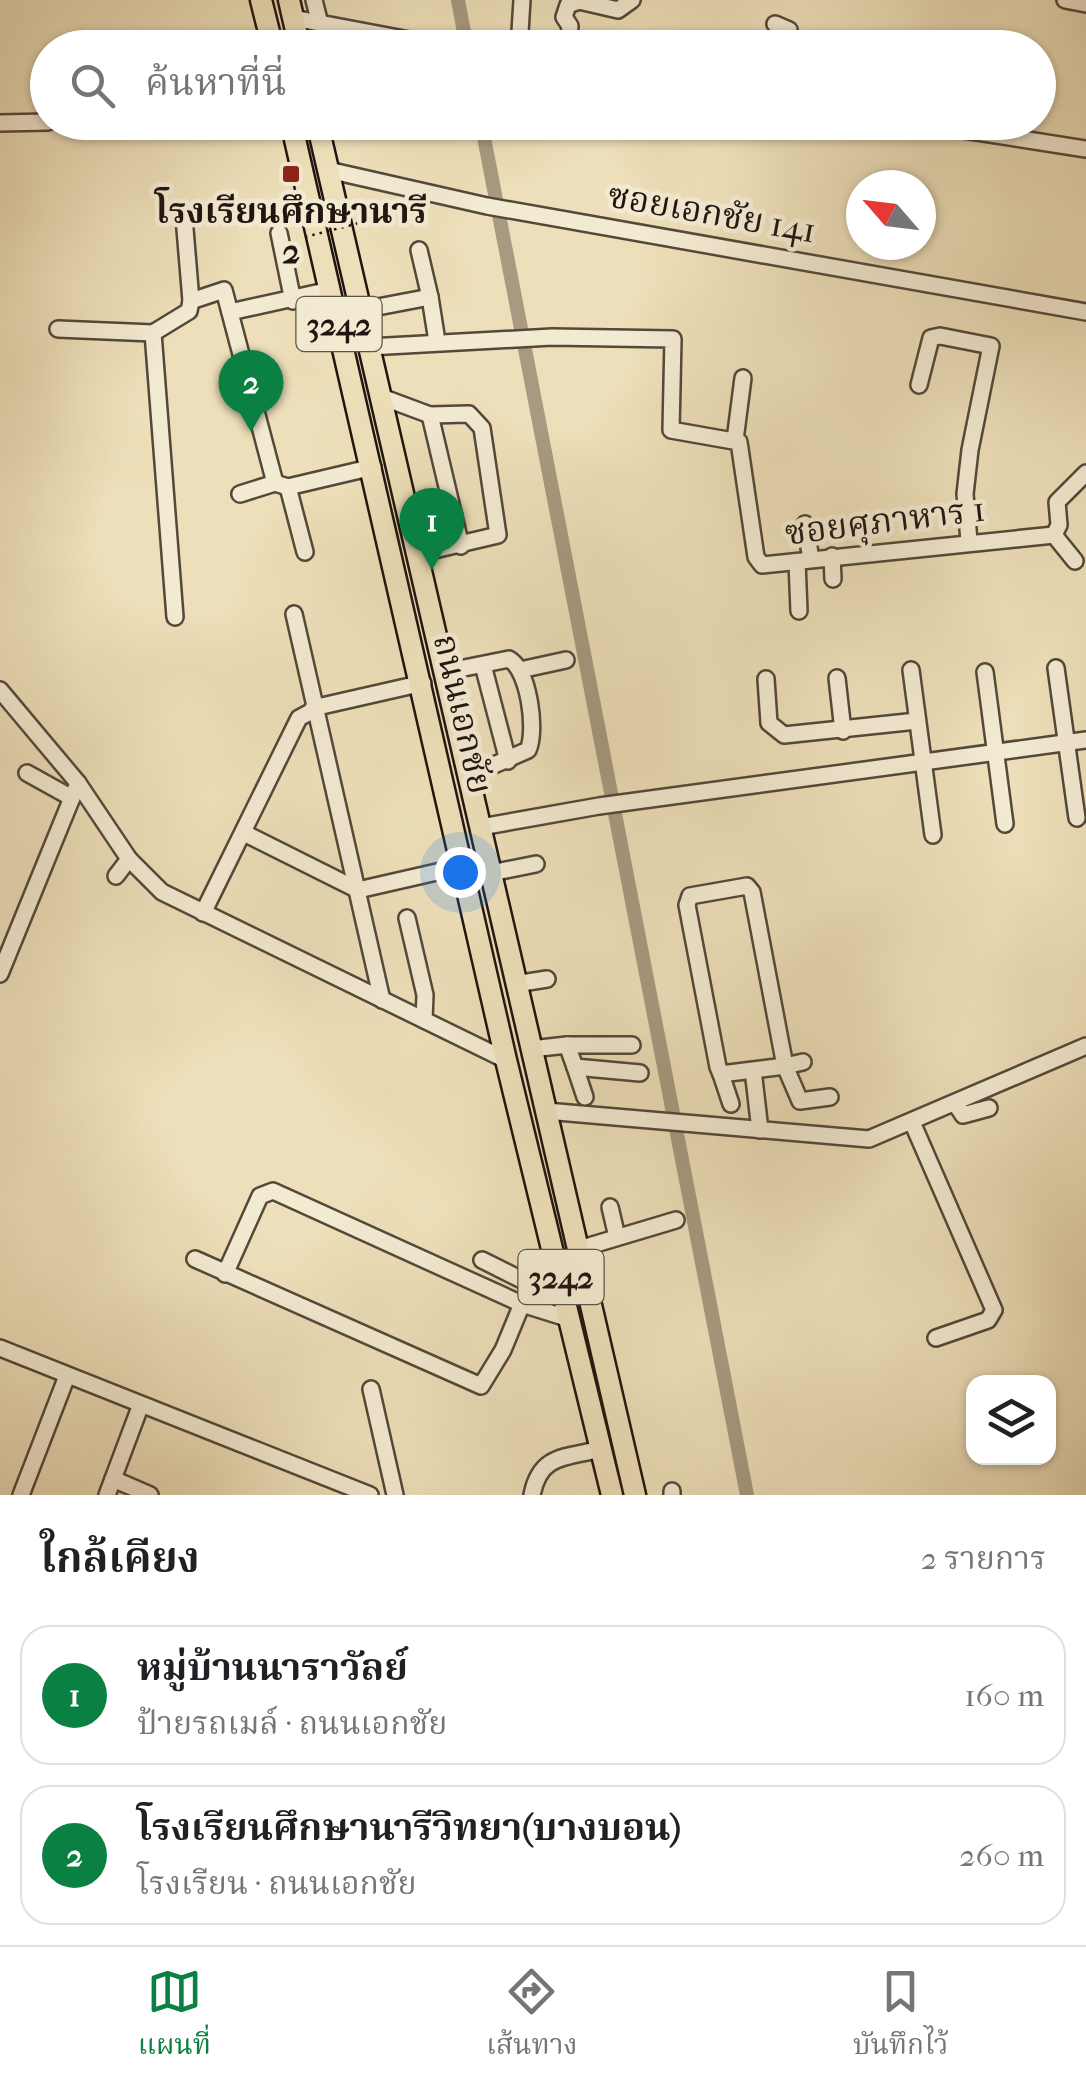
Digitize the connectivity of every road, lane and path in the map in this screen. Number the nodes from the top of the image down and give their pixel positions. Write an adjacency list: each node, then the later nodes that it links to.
1 (262, 0): 10 (main road)
2 (314, 0): 8 (street)
3 (522, 0): 12 (street)
4 (632, 0): 13 (street)
5 (1065, 0): 6 (street)
6 (1086, 4)
7 (291, 9): 8 (street)
8 (319, 20): 11 (street)
9 (775, 24): 14 (street)
10 (269, 30)
11 (366, 30)
12 (519, 30)
13 (570, 30)
14 (789, 30)
15 (30, 122): 16 (street)
16 (0, 123)
17 (295, 140): 27 (main road, ถนนเอกชัย / 3242)
18 (321, 140): 21 (main road, ถนนเอกชัย / 3242)
19 (1038, 140): 20 (street)
20 (1086, 149)
21 (328, 170): 31 (main road, ถนนเอกชัย / 3242); 33 (street, ซอยเอกชัย 141)
22 (184, 217): 29 (street)
23 (359, 223): 25 (path, bridge)
24 (279, 233): 30 (street)
25 (305, 236)
26 (419, 250): 28 (street)
27 (330, 290): 30 (street); 43 (main road, ถนนเอกชัย / 3242)
28 (430, 297): 31 (street); 36 (street)
29 (192, 301): 32 (street); 35 (street)
30 (293, 301): 32 (street)
31 (362, 310): 37 (main road, ถนนเอกชัย / 3242)
32 (230, 312): 45 (street)
33 (1086, 312)
34 (58, 330): 35 (street)
35 (153, 333): 59 (street)
36 (436, 335)
37 (368, 346): 40 (main road, ถนนเอกชัย / 3242); 42 (street)
38 (743, 378): 42 (street)
39 (918, 385): 49 (street)
40 (380, 396): 41 (street); 52 (main road, ถนนเอกชัย / 3242)
41 (430, 415): 50 (street); 50 (street)
42 (735, 440): 54 (street, ซอยศุภาหาร 1)
43 (373, 467): 45 (street); 69 (main road, ถนนเอกชัย / 3242)
44 (1086, 473): 48 (street)
45 (281, 485): 46 (street); 51 (street)
46 (240, 494)
47 (805, 524): 54 (street)
48 (1054, 535): 49 (street, ซอยศุภาหาร 1); 55 (street)
49 (969, 541): 53 (street, ซอยศุภาหาร 1)
50 (460, 546): 52 (street)
51 (304, 552)
52 (417, 554): 65 (main road, ถนนเอกชัย / 3242)
53 (832, 556): 54 (street, ซอยศุภาหาร 1); 56 (street)
54 (804, 560): 57 (street)
55 (1075, 561)
56 (833, 579)
57 (800, 610)
58 (294, 614): 71 (street)
59 (174, 616)
60 (566, 660): 63 (street)
61 (483, 664): 63 (street); 65 (street); 77 (street)
62 (1056, 668): 75 (street)
63 (520, 670): 77 (street)
64 (911, 670): 72 (street)
65 (444, 672): 80 (main road, ถนนเอกชัย / 3242)
66 (985, 672): 76 (street)
67 (766, 678): 73 (street)
68 (838, 678): 73 (street)
69 (422, 683): 71 (street); 89 (main road, ถนนเอกชัย / 3242)
70 (0, 690): 81 (street)
71 (314, 709): 85 (street); 92 (street)
72 (916, 721): 73 (street); 78 (street)
73 (843, 731)
74 (1086, 740): 75 (street)
75 (1064, 742): 76 (street); 82 (street)
76 (995, 753): 78 (street); 83 (street)
77 (508, 762): 80 (street)
78 (925, 762): 84 (street); 86 (street)
79 (28, 772): 81 (street)
80 (470, 776): 84 (main road, ถนนเอกชัย / 3242)
81 (76, 790): 87 (street); 95 (street)
82 (1076, 818)
83 (1005, 824)
84 (481, 827): 90 (main road, ถนนเอกชัย / 3242)
85 (244, 833): 92 (street); 93 (street)
86 (933, 835)
87 (130, 859): 91 (street); 93 (street)
88 (536, 864): 90 (street)
89 (464, 866): 92 (street); 104 (main road, ถนนเอกชัย / 3242)
90 (490, 873): 97 (main road, ถนนเอกชัย / 3242)
91 (116, 876)
92 (358, 890): 98 (street)
93 (202, 913): 98 (street)
94 (407, 918): 99 (street)
95 (0, 974)
96 (547, 980): 97 (street)
97 (515, 984): 103 (main road, ถนนเอกชัย / 3242)
98 (382, 1000): 99 (street)
99 (424, 1020): 104 (street)
100 (632, 1044): 101 (street)
101 (567, 1045): 103 (street); 106 (street)
102 (1086, 1046): 113 (street)
103 (533, 1056): 104 (main road); 116 (main road, ถนนเอกชัย / 3242)
104 (506, 1060): 126 (main road, ถนนเอกชัย / 3242)
105 (802, 1062): 107 (street)
106 (575, 1066): 109 (street); 112 (street)
107 (786, 1066): 108 (street); 110 (street); 111 (street)
108 (753, 1070): 110 (street); 118 (street)
109 (640, 1072)
110 (721, 1074): 114 (street)
111 (830, 1097)
112 (586, 1098)
113 (955, 1103): 115 (street); 117 (street)
114 (731, 1104)
115 (990, 1108)
116 (546, 1111): 118 (street); 122 (main road, ถนนเอกชัย / 3242)
117 (912, 1122): 118 (street); 129 (street)
118 (760, 1130)
119 (610, 1207): 121 (street)
120 (676, 1220): 121 (street)
121 (617, 1237): 122 (street)
122 (579, 1249): 142 (main road, ถนนเอกชัย / 3242)
123 (195, 1259): 125 (street)
124 (482, 1260): 126 (street)
125 (225, 1274): 127 (street); 127 (street)
126 (562, 1281): 128 (main road, ถนนเอกชัย / 3242)
127 (522, 1304): 128 (street)
128 (570, 1318): 134 (main road, ถนนเอกชัย / 3242)
129 (936, 1338)
130 (0, 1348): 131 (street)
131 (67, 1376): 133 (street); 136 (street)
132 (371, 1390): 139 (street)
133 (140, 1408): 135 (street); 138 (street)
134 (601, 1449): 140 (street); 141 (main road, ถนนเอกชัย / 3242)
135 (110, 1487): 137 (street)
136 (21, 1495)
137 (150, 1495)
138 (370, 1495)
139 (395, 1495)
140 (532, 1495)
141 (612, 1495)
142 (636, 1495)

